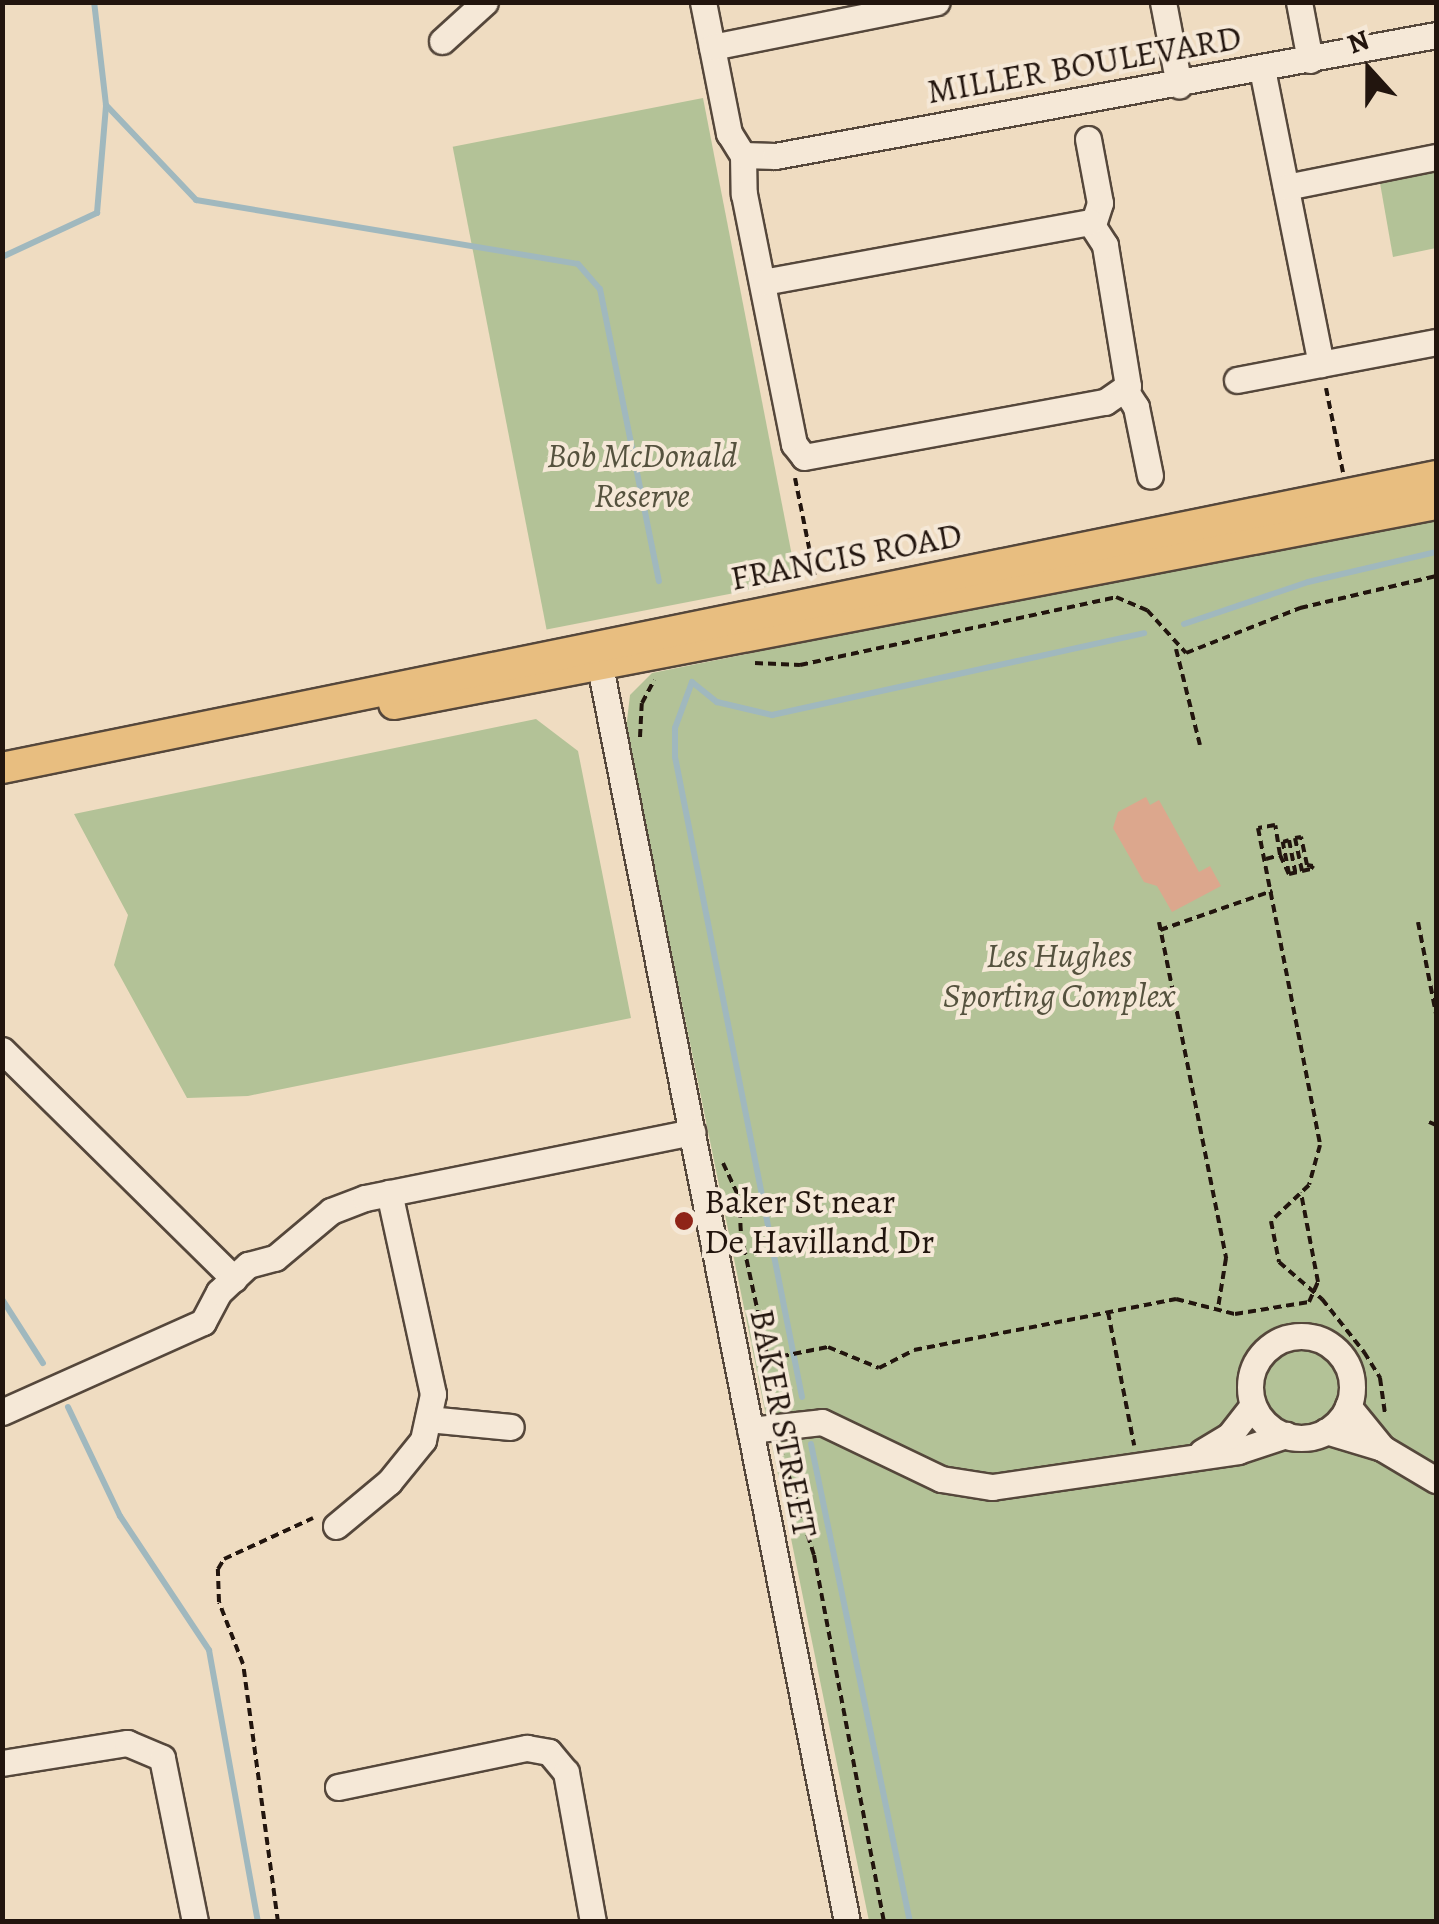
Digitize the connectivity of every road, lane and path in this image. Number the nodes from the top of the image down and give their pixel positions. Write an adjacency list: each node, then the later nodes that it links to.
1 (484, 2): 8 (street)
2 (703, 2): 9 (street)
3 (937, 2): 6 (street)
4 (1163, 2): 12 (street)
5 (1299, 2): 10 (street)
6 (885, 8): 9 (street)
7 (1436, 34): 10 (street, MILLER BOULEVARD)
8 (442, 40)
9 (712, 47): 14 (street)
10 (1310, 60): 11 (street, MILLER BOULEVARD)
11 (1262, 69): 12 (street, MILLER BOULEVARD); 16 (street)
12 (1179, 85): 14 (street, MILLER BOULEVARD)
13 (1088, 138): 17 (street)
14 (743, 154): 18 (street)
15 (1436, 157): 16 (street)
16 (1286, 187): 20 (street)
17 (1093, 224): 18 (street); 22 (street)
18 (762, 282): 23 (street)
19 (1436, 342): 20 (street)
20 (1321, 364): 21 (street); 24 (path)
21 (1237, 380)
22 (1126, 390): 23 (street); 25 (street)
23 (800, 455): 28 (path)
24 (1340, 457)
25 (1150, 476)
26 (1436, 476): 31 (main road, FRANCIS ROAD)
27 (1436, 504): 31 (main road, FRANCIS ROAD)
28 (811, 558)
29 (1436, 576): 30 (path)
30 (1176, 649): 32 (path); 35 (path)
31 (597, 655): 36 (main road, FRANCIS ROAD); 48 (street, BAKER STREET)
32 (746, 662)
33 (660, 676): 34 (path)
34 (640, 742)
35 (1200, 746)
36 (2, 768)
37 (1280, 856): 38 (path); 38 (path); 39 (path)
38 (1266, 859): 40 (path)
39 (1296, 872): 39 (path); 39 (path)
40 (1272, 891): 43 (path); 51 (path)
41 (1159, 922): 43 (path)
42 (1418, 922): 44 (path)
43 (1160, 930): 54 (path)
44 (1436, 1014)
45 (2, 1050): 52 (street)
46 (1429, 1122): 47 (path)
47 (1436, 1126)
48 (692, 1132): 50 (street); 63 (street, BAKER STREET)
49 (718, 1150): 56 (path)
50 (389, 1193): 52 (street); 60 (street)
51 (1301, 1194): 53 (path); 53 (path)
52 (234, 1279): 59 (street)
53 (1317, 1295): 54 (path); 66 (path)
54 (1218, 1308): 55 (path)
55 (1108, 1312): 56 (path); 61 (path)
56 (768, 1359): 63 (path)
57 (1253, 1405): 58 (street); 65 (street); 67 (street)
58 (1348, 1406): 64 (street); 66 (street)
59 (2, 1412)
60 (428, 1419): 62 (street); 69 (street)
61 (1130, 1420)
62 (511, 1427)
63 (762, 1427): 67 (street); 75 (street, BAKER STREET); 76 (path)
64 (1326, 1431): 65 (street); 66 (street)
65 (1286, 1435): 67 (street)
66 (1387, 1438): 68 (street)
67 (1202, 1452)
68 (1436, 1480)
69 (336, 1526): 73 (path)
70 (2, 1763): 72 (street)
71 (338, 1787): 74 (street)
72 (195, 1922)
73 (278, 1922)
74 (593, 1922)
75 (847, 1922)
76 (884, 1922)

